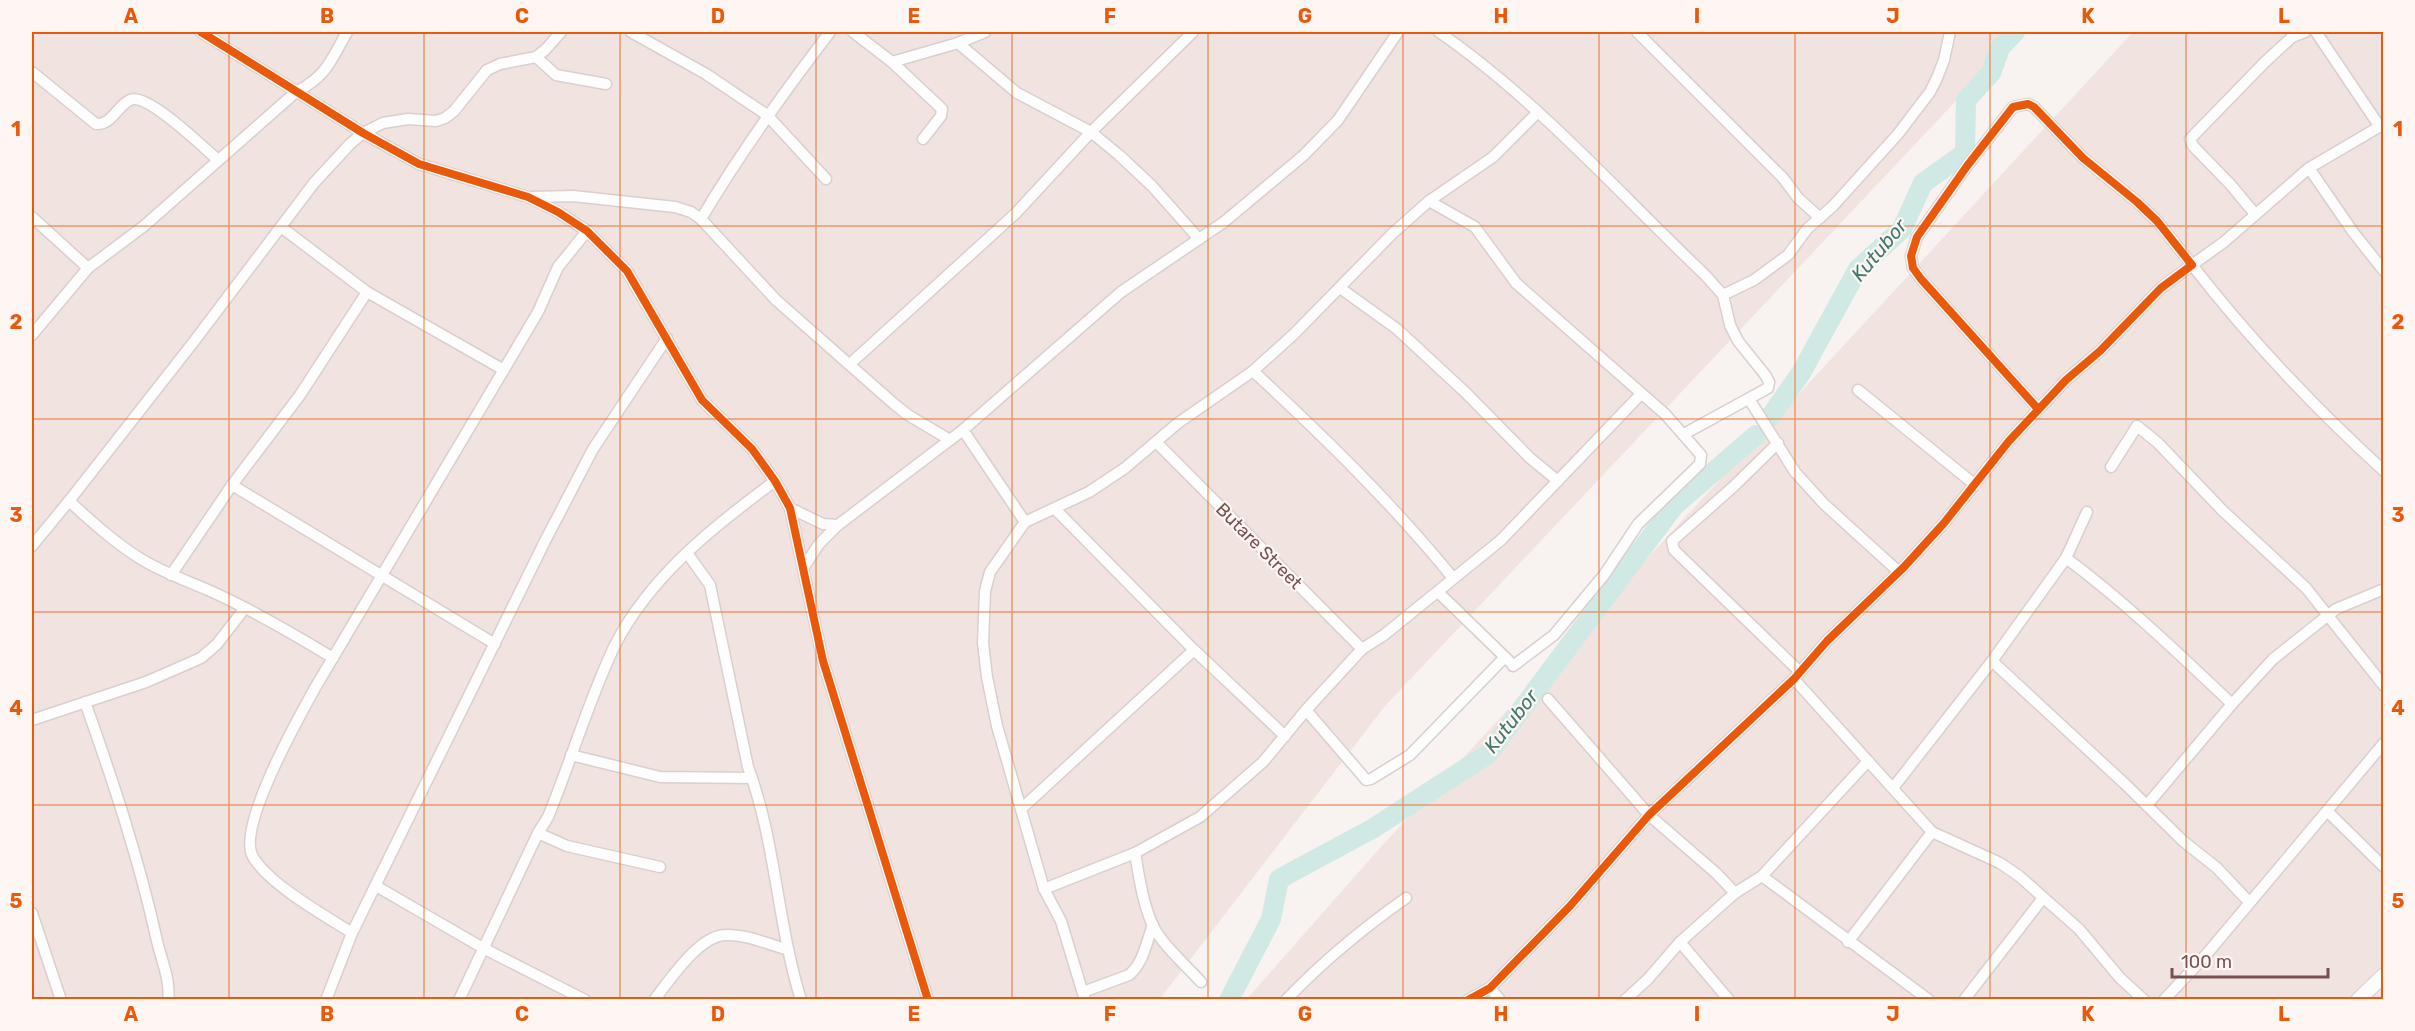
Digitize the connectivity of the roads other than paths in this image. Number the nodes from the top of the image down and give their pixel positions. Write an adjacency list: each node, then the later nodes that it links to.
1 (201, 32): 20 (street)
2 (347, 32): 20 (street)
3 (561, 32): 16 (street)
4 (631, 32): 22 (street)
5 (830, 32): 22 (street)
6 (853, 32): 17 (street)
7 (985, 32): 15 (street)
8 (1193, 32): 24 (street)
9 (1398, 32): 38 (street)
10 (1439, 32): 21 (street)
11 (1638, 32): 34 (street)
12 (1950, 32): 34 (street)
13 (2305, 32): 32 (street)
14 (2316, 32): 23 (street)
15 (958, 43): 17 (street); 24 (street)
16 (536, 57): 19 (street); 25 (street)
17 (892, 62): 26 (street)
18 (32, 72): 27 (street)
19 (606, 84)
20 (296, 92): 25 (street); 27 (street)
21 (1538, 113): 31 (street); 44 (street)
22 (767, 115): 29 (street); 35 (street)
23 (2382, 126): 28 (street)
24 (1091, 132): 38 (street); 47 (street)
25 (363, 133): 30 (street); 36 (street)
26 (924, 139)
27 (218, 160): 40 (street)
28 (2309, 168): 32 (street); 41 (street)
29 (826, 179)
30 (528, 196): 35 (street); 37 (street)
31 (1429, 201): 42 (street); 51 (street)
32 (2255, 214): 39 (street)
33 (32, 217): 40 (street)
34 (1820, 218): 44 (street)
35 (701, 219): 47 (street)
36 (281, 227): 43 (street); 65 (street)
37 (587, 231): 46 (street); 48 (street)
38 (1199, 239): 54 (street)
39 (2192, 265): 53 (street); 53 (street); 60 (street)
40 (88, 268): 45 (street)
41 (2384, 271)
42 (1340, 288): 49 (street); 62 (street)
43 (368, 292): 48 (street); 64 (street)
44 (1724, 295): 52 (street)
45 (32, 335)
46 (667, 338): 61 (street); 83 (street)
47 (850, 363): 56 (street)
48 (504, 370): 77 (street)
49 (1253, 371): 57 (street); 78 (street)
50 (1858, 390): 63 (street)
51 (1641, 394): 55 (street); 62 (street)
52 (1749, 399): 55 (street); 58 (street)
53 (2038, 409): 63 (street)
54 (963, 430): 56 (street); 69 (street)
55 (1684, 434): 86 (street)
56 (950, 440): 70 (street)
57 (1156, 442): 67 (street); 84 (street, Butare Street)
58 (1778, 443): 75 (street); 89 (street)
59 (2111, 467): 82 (street)
60 (2384, 471)
61 (775, 481): 66 (street); 72 (street)
62 (1558, 481): 78 (street)
63 (1974, 484): 75 (street)
64 (231, 485): 76 (street); 77 (street)
65 (69, 501): 71 (street); 76 (street)
66 (790, 508): 70 (street); 74 (street)
67 (1055, 509): 69 (street); 85 (street)
68 (2087, 512): 73 (street)
69 (1025, 522): 103 (street)
70 (838, 525): 74 (street)
71 (32, 546)
72 (687, 553): 98 (street); 100 (street)
73 (2066, 558): 88 (street); 93 (street)
74 (804, 567): 136 (street)
75 (1899, 572): 89 (street)
76 (171, 575): 81 (street)
77 (382, 577): 83 (street); 87 (street)
78 (1453, 578): 80 (street)
79 (2384, 589): 82 (street)
80 (1438, 592): 84 (street); 86 (street)
81 (245, 608): 87 (street); 92 (street)
82 (2327, 615): 90 (street); 93 (street)
83 (495, 644): 112 (street)
84 (1362, 649): 94 (street)
85 (1194, 650): 96 (street); 103 (street)
86 (1505, 657): 94 (street)
87 (333, 658): 120 (street)
88 (1992, 661): 101 (street); 102 (street)
89 (1797, 675): 99 (street); 105 (street)
90 (2384, 686)
91 (1548, 699): 105 (street)
92 (85, 702): 95 (street); 130 (street)
93 (2232, 704): 102 (street)
94 (1306, 710): 96 (street)
95 (32, 720)
96 (1286, 736): 108 (street)
97 (2384, 743): 104 (street)
98 (571, 755): 100 (street); 107 (street)
99 (1868, 761): 101 (street); 111 (street)
100 (752, 778): 124 (street)
101 (1893, 788): 106 (street)
102 (2147, 805): 117 (street)
103 (1021, 809): 113 (street)
104 (2327, 811): 110 (street); 117 (street)
105 (1649, 815): 114 (street); 127 (street)
106 (1932, 832): 116 (street); 122 (street)
107 (538, 833): 109 (street); 123 (street)
108 (1135, 854): 113 (street); 119 (street)
109 (660, 867)
110 (2384, 867)
111 (1762, 876): 114 (street); 122 (street)
112 (376, 886): 120 (street); 123 (street)
113 (1044, 889): 128 (street)
114 (1735, 892): 121 (street)
115 (1406, 898): 137 (street)
116 (2043, 898): 143 (street); 144 (street)
117 (2249, 902): 145 (street)
118 (32, 913): 129 (street)
119 (1153, 925): 126 (street); 128 (street)
120 (352, 933): 131 (street)
121 (1680, 942): 140 (street); 141 (street)
122 (1848, 942): 142 (street)
123 (483, 948): 132 (street); 133 (street)
124 (786, 949): 134 (street); 135 (street)
125 (2384, 975): 146 (street)
126 (1201, 982)
127 (1490, 988): 138 (street); 139 (street)
128 (1084, 996)
129 (61, 999)
130 (168, 999)
131 (326, 999)
132 (459, 999)
133 (585, 999)
134 (654, 999)
135 (801, 999)
136 (928, 999)
137 (1286, 999)
138 (1468, 999)
139 (1500, 999)
140 (1625, 999)
141 (1729, 999)
142 (1929, 999)
143 (1964, 999)
144 (2144, 999)
145 (2164, 999)
146 (2358, 999)

